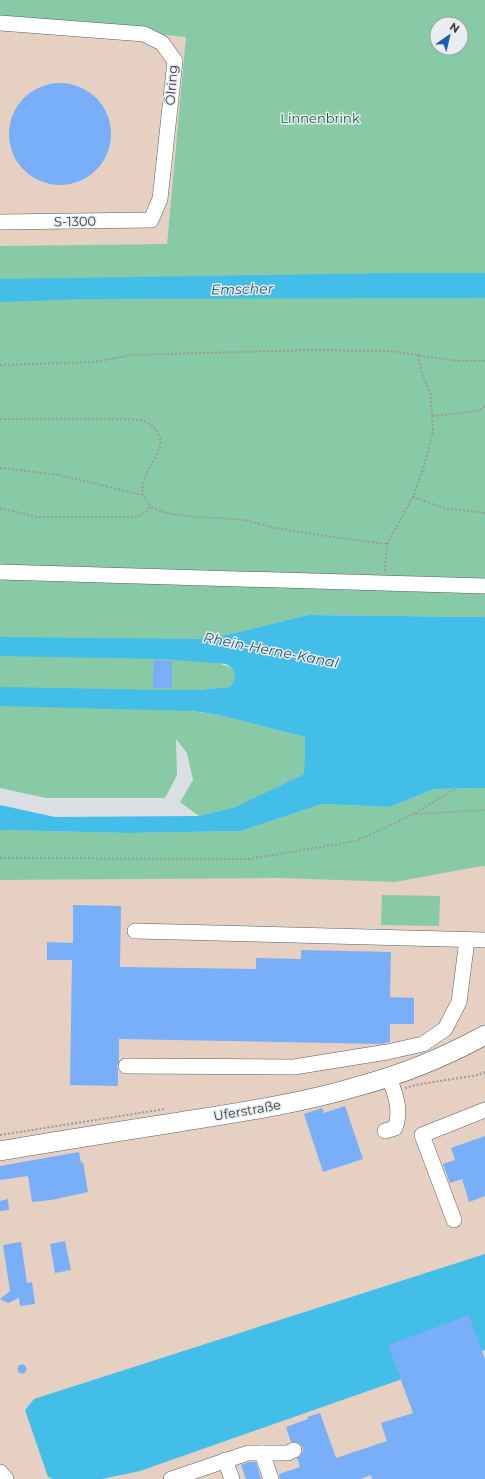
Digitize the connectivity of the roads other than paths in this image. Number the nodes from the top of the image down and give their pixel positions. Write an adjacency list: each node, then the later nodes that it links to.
1 (0, 23): 2 (street, Ölring)
2 (151, 220): 3 (street, S-1300)
3 (0, 222)
4 (0, 572): 5 (street)
5 (485, 586)
6 (135, 931): 7 (street)
7 (467, 940): 8 (street); 10 (street)
8 (485, 940)
9 (485, 1035): 11 (main road, Uferstraße)
10 (126, 1066)
11 (389, 1077): 13 (street); 14 (main road, Uferstraße)
12 (485, 1110): 15 (street)
13 (385, 1130)
14 (0, 1151)
15 (454, 1220)
16 (294, 1450): 17 (street)
17 (262, 1452): 18 (street); 23 (street)
18 (225, 1460): 21 (street); 22 (street)
19 (0, 1472): 20 (street)
20 (6, 1479)
21 (171, 1479)
22 (232, 1479)
23 (272, 1479)

